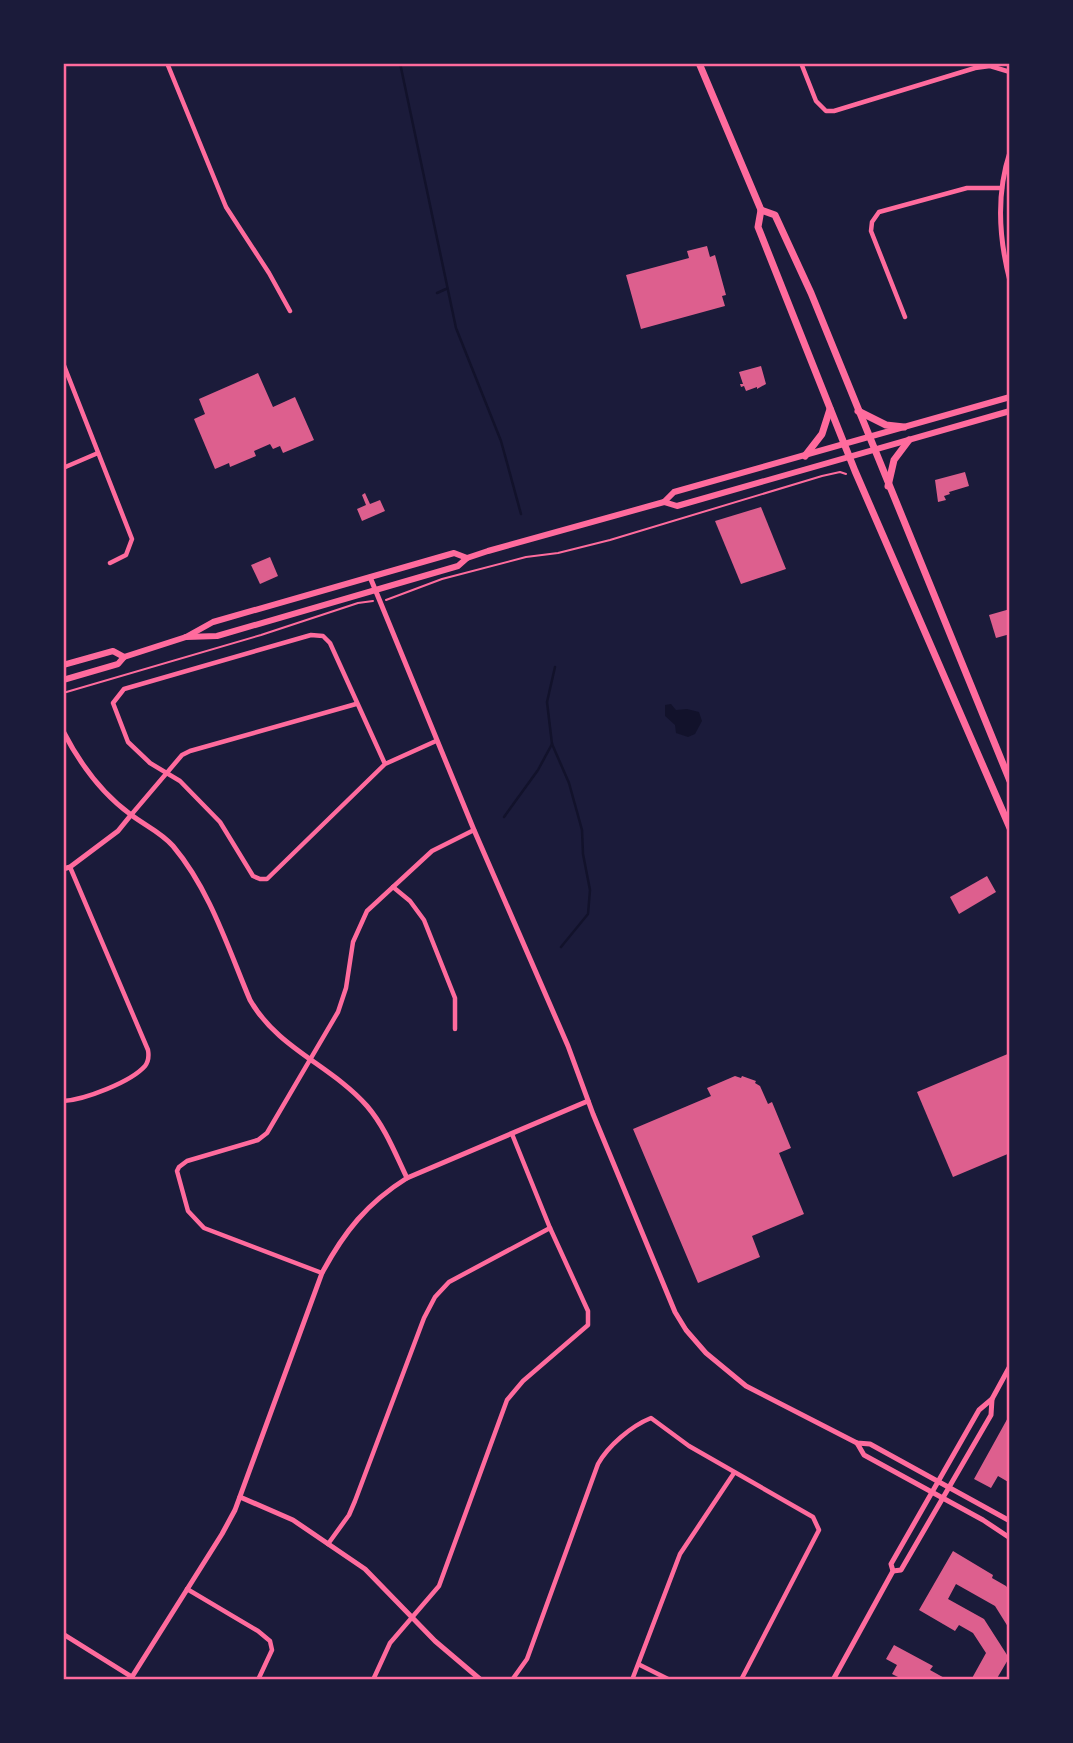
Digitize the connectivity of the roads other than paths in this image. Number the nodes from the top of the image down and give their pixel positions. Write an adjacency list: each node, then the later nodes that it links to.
1 (167, 63): 9 (street)
2 (699, 63): 7 (main road)
3 (801, 63): 4 (street)
4 (1010, 72)
5 (1010, 152): 6 (street)
6 (1002, 188): 8 (street); 10 (street)
7 (761, 210): 13 (main road); 14 (main road)
8 (1010, 281)
9 (290, 311)
10 (905, 317)
11 (63, 363): 21 (street)
12 (1010, 397): 16 (main road)
13 (830, 409): 19 (main road); 22 (main road)
14 (858, 411): 16 (main road); 17 (main road)
15 (1010, 411): 18 (main road)
16 (904, 427): 17 (main road)
17 (869, 437): 19 (main road); 20 (main road)
18 (909, 440): 20 (main road); 25 (main road)
19 (844, 444): 22 (main road); 23 (main road)
20 (874, 450): 23 (main road); 25 (main road)
21 (98, 453): 24 (street); 28 (street)
22 (805, 456): 26 (main road)
23 (849, 457): 26 (main road); 42 (main road)
24 (63, 468)
25 (888, 487): 40 (main road)
26 (664, 502): 27 (main road)
27 (467, 558): 29 (main road); 30 (main road)
28 (110, 563)
29 (370, 577): 30 (street); 31 (main road)
30 (375, 590): 31 (main road); 37 (street)
31 (186, 637): 32 (main road)
32 (124, 657): 33 (main road); 34 (main road)
33 (63, 665)
34 (63, 680)
35 (356, 704): 38 (street); 39 (street); 39 (street)
36 (63, 731): 41 (street)
37 (436, 741): 38 (street); 43 (street)
38 (385, 764): 39 (street)
39 (167, 774): 41 (street)
40 (1010, 780)
41 (131, 815): 44 (street); 48 (street)
42 (1009, 825)
43 (474, 830): 46 (street); 50 (street)
44 (70, 867): 45 (street); 49 (street)
45 (63, 869)
46 (393, 887): 47 (street); 48 (street)
47 (455, 1029)
48 (311, 1060): 52 (street); 54 (street)
49 (63, 1101)
50 (588, 1101): 51 (street); 57 (street)
51 (512, 1134): 52 (street); 53 (street)
52 (407, 1178): 54 (street)
53 (550, 1228): 66 (street); 69 (street)
54 (322, 1273): 62 (street)
55 (1010, 1366): 56 (street)
56 (992, 1399): 59 (street); 60 (street)
57 (857, 1443): 59 (street); 61 (street)
58 (734, 1473): 71 (street); 76 (street); 79 (street)
59 (939, 1481): 60 (street); 61 (street)
60 (950, 1487): 63 (street); 64 (street)
61 (933, 1492): 63 (street); 67 (street)
62 (240, 1497): 66 (street); 68 (street)
63 (943, 1497): 65 (street); 67 (street)
64 (1010, 1521)
65 (1010, 1538)
66 (328, 1544): 69 (street)
67 (893, 1572): 80 (street)
68 (187, 1589): 72 (street); 73 (street)
69 (412, 1617): 74 (street); 75 (street)
70 (63, 1634): 72 (street)
71 (639, 1665): 77 (street); 78 (street)
72 (131, 1679)
73 (258, 1680)
74 (373, 1680)
75 (481, 1680)
76 (512, 1680)
77 (632, 1680)
78 (670, 1680)
79 (741, 1680)
80 (833, 1680)

